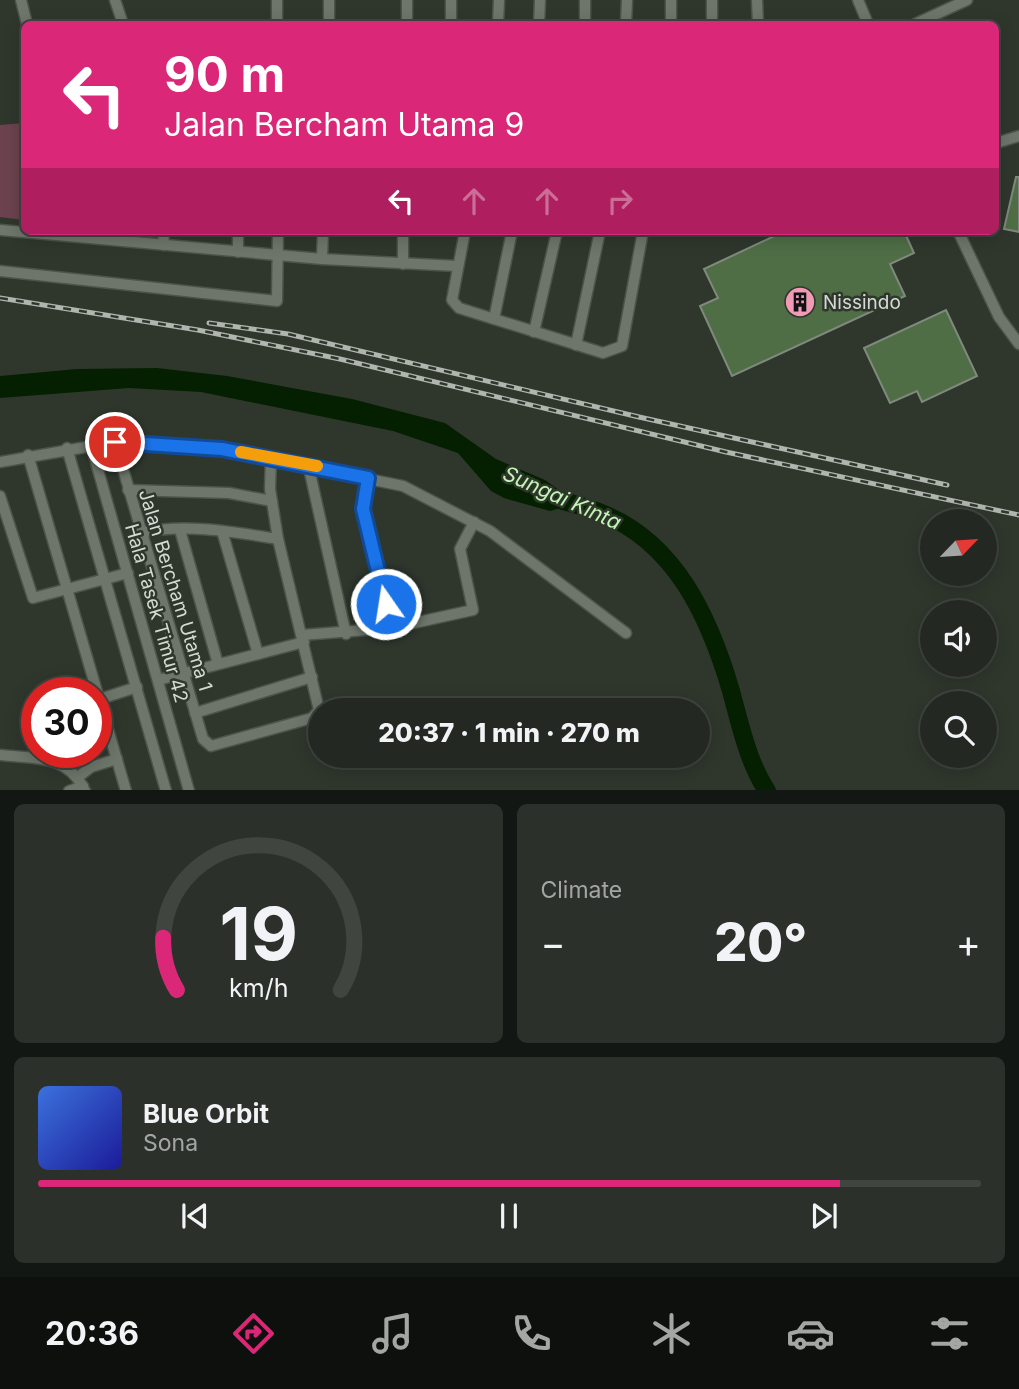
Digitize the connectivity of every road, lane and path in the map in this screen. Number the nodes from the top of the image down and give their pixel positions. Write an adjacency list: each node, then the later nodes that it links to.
1 (21, 0): 16 (street)
2 (116, 0): 17 (street)
3 (277, 0): 18 (street)
4 (329, 0): 19 (street)
5 (407, 0): 20 (street)
6 (451, 0): 21 (street)
7 (499, 0): 22 (street)
8 (540, 0): 23 (street)
9 (585, 0): 24 (street)
10 (627, 0): 25 (street)
11 (671, 0): 26 (street)
12 (712, 0): 27 (street)
13 (757, 0): 28 (street)
14 (858, 0): 29 (street)
15 (967, 0): 30 (street)
16 (26, 21)
17 (121, 21)
18 (277, 21)
19 (328, 21)
20 (407, 21)
21 (451, 21)
22 (498, 21)
23 (540, 21)
24 (585, 21)
25 (626, 21)
26 (671, 21)
27 (712, 21)
28 (758, 21)
29 (867, 21)
30 (922, 21)
31 (1019, 136): 32 (street)
32 (999, 142)
33 (0, 230): 34 (street)
34 (21, 231)
35 (100, 235): 47 (street)
36 (163, 235): 48 (street)
37 (238, 235): 49 (street)
38 (278, 235): 50 (street)
39 (323, 235): 51 (street)
40 (403, 235): 52 (street)
41 (464, 235): 53 (street)
42 (511, 235): 55 (street)
43 (556, 235): 56 (street)
44 (599, 235): 58 (street)
45 (642, 235): 58 (street)
46 (960, 235): 57 (street)
47 (118, 236): 48 (street)
48 (164, 245): 49 (street)
49 (238, 252): 50 (street)
50 (279, 256): 51 (street); 54 (street)
51 (322, 259): 52 (street)
52 (403, 264): 53 (street)
53 (457, 266): 55 (street)
54 (0, 271)
55 (494, 319): 56 (street)
56 (534, 331): 58 (street)
57 (1019, 344)
58 (576, 345)
59 (115, 442): 60 (street); 63 (street); 67 (street, Jalan Bercham Utama 1)
60 (91, 445): 61 (street); 75 (street, Hala Tasek Timur 42)
61 (67, 448): 62 (street); 76 (street)
62 (29, 455): 64 (street); 77 (street)
63 (271, 457): 65 (street); 69 (street)
64 (0, 462)
65 (308, 464): 66 (street); 80 (street)
66 (368, 478): 70 (street); 78 (street)
67 (128, 490): 69 (street); 73 (street, Jalan Bercham Utama 1)
68 (0, 496): 77 (street)
69 (272, 501): 74 (street)
70 (474, 522): 78 (street); 79 (street)
71 (180, 530): 72 (street); 73 (street); 83 (street)
72 (222, 531): 74 (street); 82 (street)
73 (140, 533): 84 (street, Jalan Bercham Utama 1)
74 (278, 539): 81 (street)
75 (128, 573): 76 (street); 87 (street, Hala Tasek Timur 42)
76 (106, 579): 77 (street); 88 (street)
77 (68, 590): 85 (street)
78 (391, 628): 80 (street)
79 (626, 633)
80 (346, 634): 81 (street)
81 (303, 638): 82 (street); 86 (street)
82 (258, 654): 83 (street)
83 (218, 664): 84 (street)
84 (183, 673): 87 (street); 90 (street, Jalan Bercham Utama 1)
85 (94, 677)
86 (312, 677): 90 (street); 90 (street, Jalan Bercham Utama 1)
87 (158, 680): 98 (street, Hala Tasek Timur 42)
88 (138, 687): 89 (street); 97 (street)
89 (112, 695)
90 (195, 713)
91 (112, 741): 93 (street)
92 (0, 755): 94 (street)
93 (117, 759): 94 (street); 96 (street)
94 (82, 784): 95 (street)
95 (69, 790)
96 (126, 790)
97 (166, 790)
98 (189, 790)

